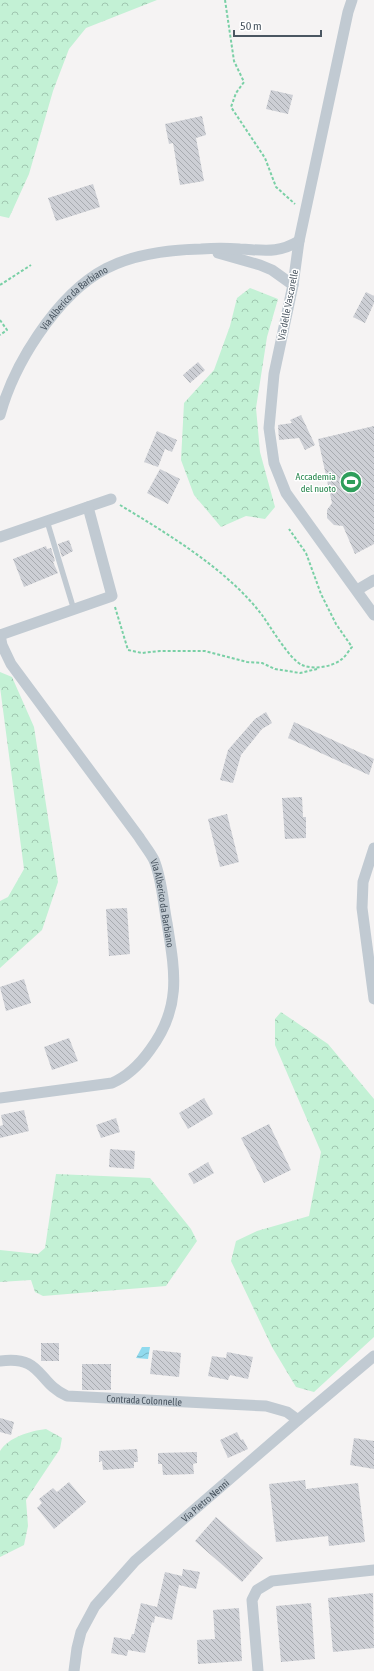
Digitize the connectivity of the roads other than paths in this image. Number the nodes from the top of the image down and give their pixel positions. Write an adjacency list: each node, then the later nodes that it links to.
1 (352, 0): 2 (street, Via delle Vascarelle)
2 (299, 241): 3 (street, Via Alberico da Barbiano); 4 (street, Via delle Vascarelle)
3 (200, 249): 4 (street, Via Alberico da Barbiano); 5 (street, Via Alberico da Barbiano)
4 (293, 285): 11 (street, Via delle Vascarelle)
5 (0, 415)
6 (110, 500): 7 (street)
7 (88, 507): 8 (street); 12 (street)
8 (47, 521): 9 (street); 12 (lane)
9 (0, 537)
10 (374, 580): 11 (street)
11 (357, 590): 13 (street)
12 (74, 610): 14 (street)
13 (374, 615)
14 (0, 635): 17 (street, Via Alberico da Barbiano)
15 (374, 848): 16 (street)
16 (374, 999)
17 (0, 1098)
18 (374, 1356): 20 (street, Via Pietro Nenni)
19 (0, 1361): 20 (street, Contrada Colonnelle)
20 (298, 1420): 22 (street, Via Pietro Nenni)
21 (374, 1570): 23 (street)
22 (77, 1671)
23 (258, 1671)

